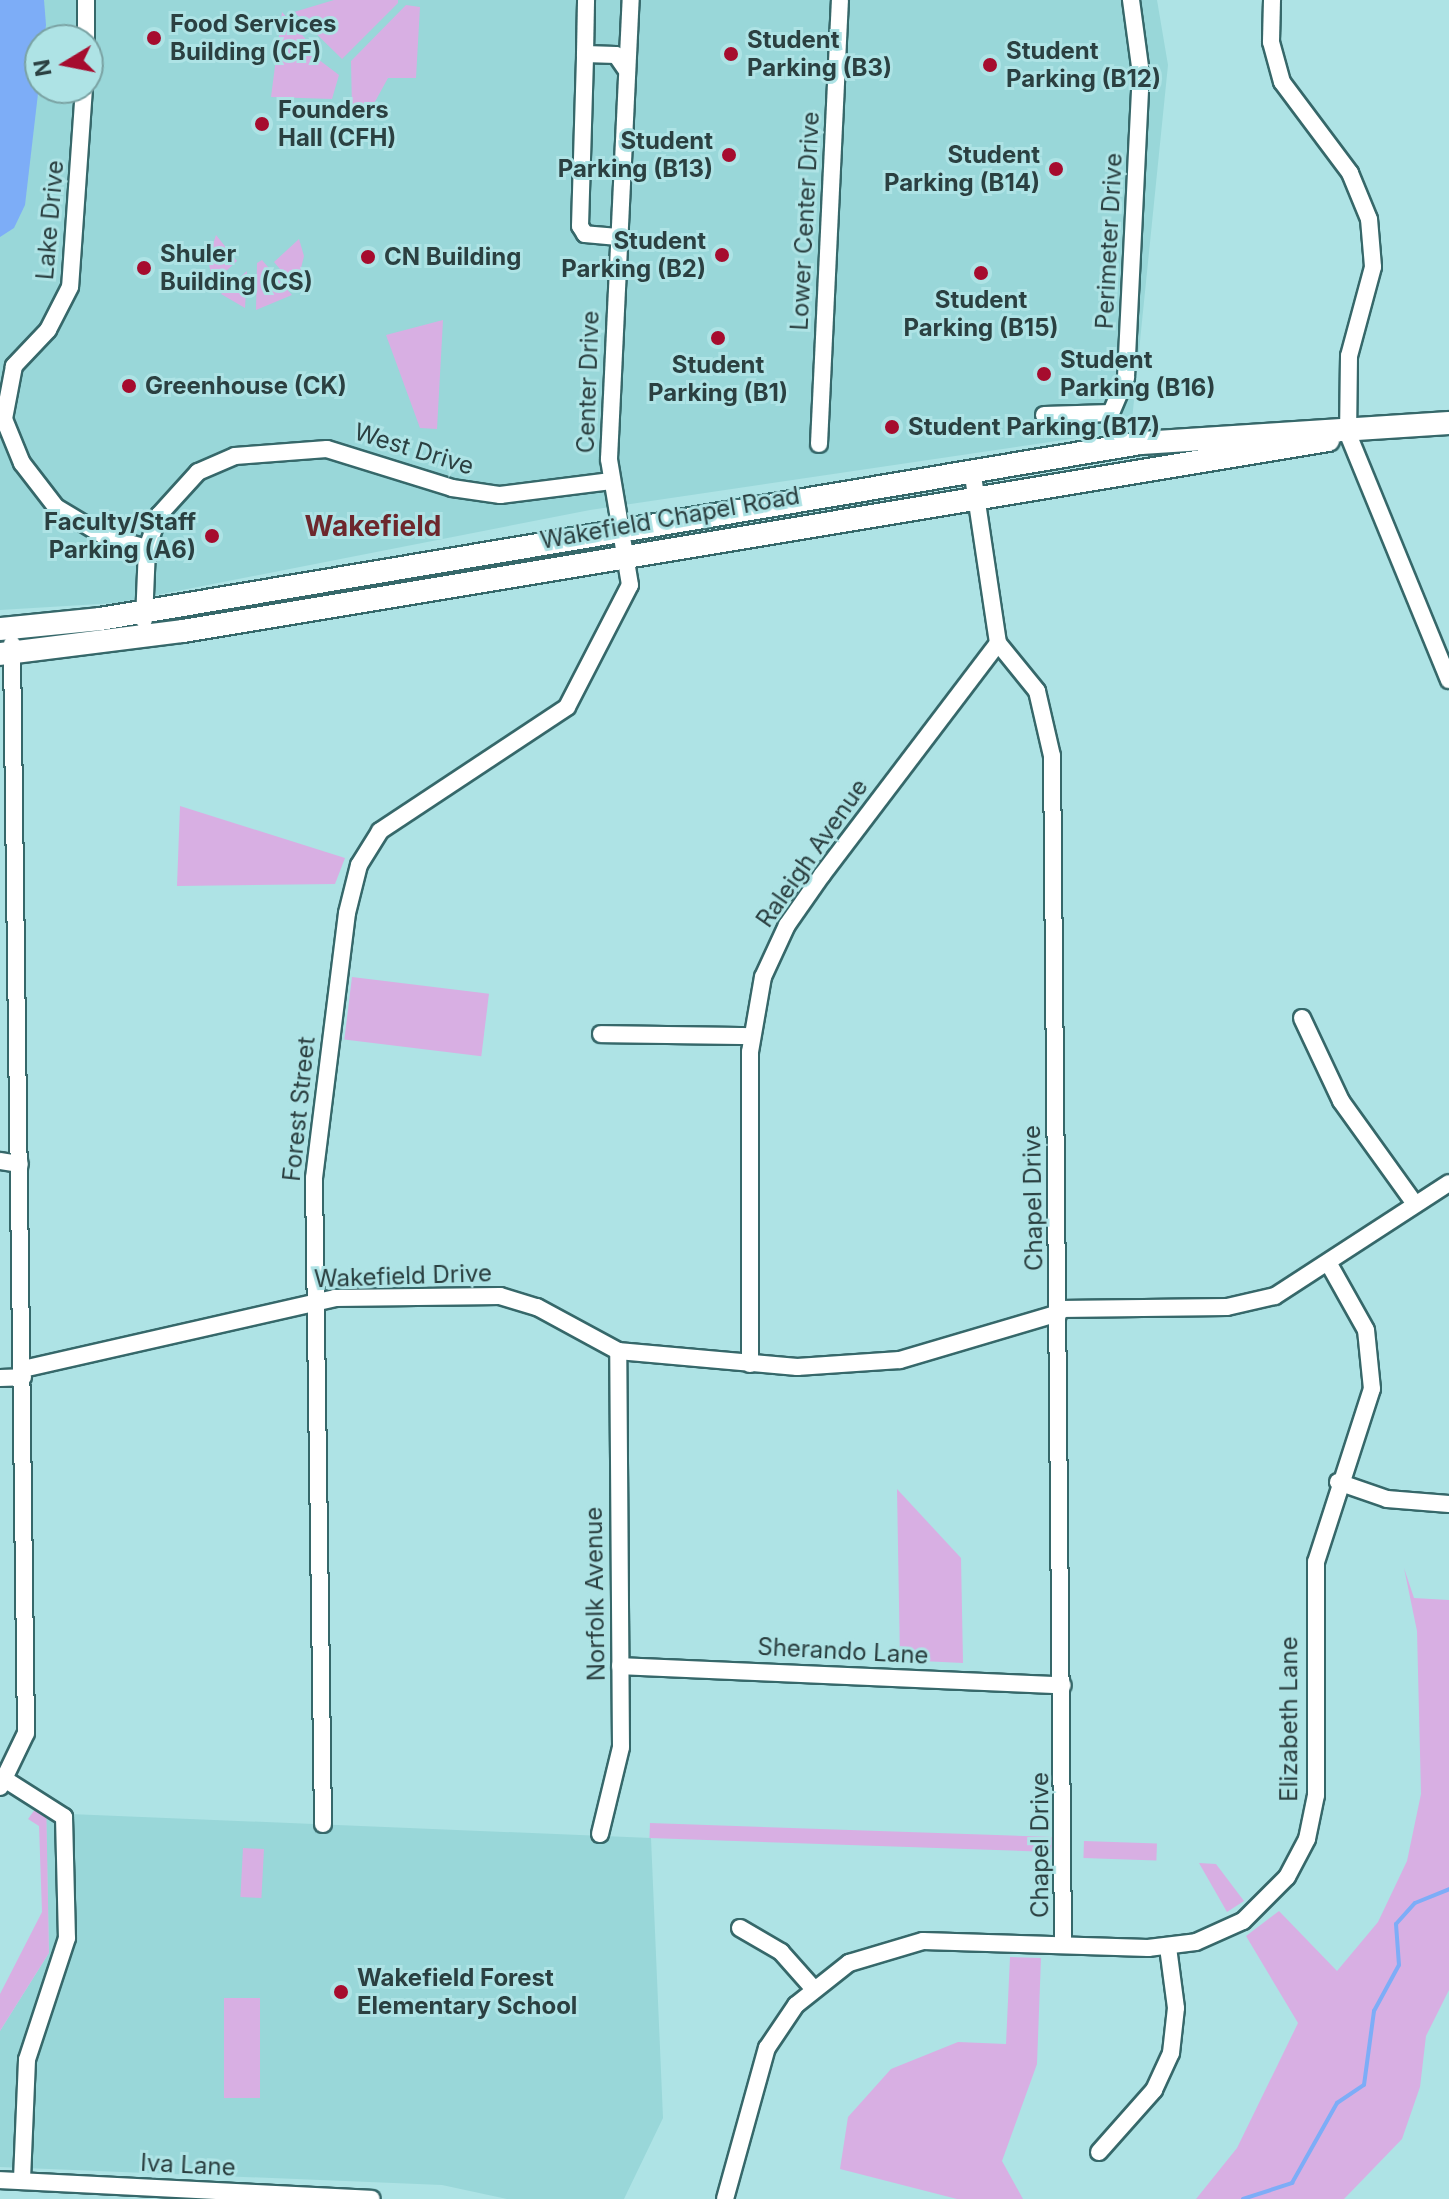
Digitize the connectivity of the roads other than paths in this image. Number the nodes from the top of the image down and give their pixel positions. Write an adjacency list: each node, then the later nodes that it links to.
1 (86, 0): 7 (street)
2 (586, 0): 8 (street)
3 (631, 0): 9 (street, Center Drive)
4 (840, 0): 15 (street, Lower Center Drive)
5 (1131, 0): 12 (street, Perimeter Drive)
6 (1272, 0): 14 (street)
7 (86, 24)
8 (585, 54): 9 (street); 11 (street)
9 (625, 68): 11 (street, Center Drive)
10 (83, 104): 20 (street, Lake Drive)
11 (618, 237): 17 (street, Center Drive)
12 (1044, 415)
13 (1449, 423): 14 (main road, Wakefield Chapel Road)
14 (1348, 434): 16 (main road, Wakefield Chapel Road); 18 (main road, Wakefield Chapel Road); 27 (street)
15 (819, 444)
16 (972, 469): 18 (street); 19 (main road, Wakefield Chapel Road)
17 (611, 481): 19 (street, Center Drive); 20 (street, West Drive)
18 (976, 494): 21 (main road, Wakefield Chapel Road); 25 (street)
19 (620, 526): 21 (street, Forest Street); 22 (main road, Wakefield Chapel Road)
20 (147, 548): 22 (street, West Drive)
21 (627, 551): 24 (main road, Wakefield Chapel Road); 36 (street, Forest Street)
22 (143, 611): 23 (main road, Wakefield Chapel Road); 24 (street, West Drive)
23 (6, 629): 26 (street)
24 (146, 636): 26 (main road, Wakefield Chapel Road)
25 (998, 643): 30 (street, Raleigh Avenue); 37 (street, Chapel Drive)
26 (6, 653): 32 (street)
27 (1449, 680)
28 (1302, 1018): 34 (street)
29 (601, 1034): 30 (street)
30 (751, 1036): 39 (street, Raleigh Avenue)
31 (0, 1161): 32 (street)
32 (20, 1164): 40 (street)
33 (1449, 1183): 34 (street, Wakefield Drive)
34 (1415, 1204): 35 (street, Wakefield Drive)
35 (1329, 1264): 37 (street, Wakefield Drive); 42 (street, Elizabeth Lane)
36 (316, 1301): 38 (street, Wakefield Drive); 40 (street, Wakefield Drive); 47 (street, Forest Street)
37 (1059, 1311): 39 (street, Wakefield Drive); 45 (street, Chapel Drive)
38 (618, 1351): 39 (street, Wakefield Drive); 44 (street, Norfolk Avenue)
39 (750, 1364)
40 (23, 1373): 41 (street, Wakefield Drive); 46 (street)
41 (0, 1378)
42 (1338, 1482): 43 (street); 51 (street, Elizabeth Lane)
43 (1449, 1504)
44 (620, 1666): 45 (street, Sherando Lane); 48 (street, Norfolk Avenue)
45 (1063, 1685): 50 (street, Chapel Drive)
46 (3, 1784): 55 (street)
47 (323, 1824)
48 (600, 1834)
49 (740, 1928): 52 (street)
50 (1063, 1944): 51 (street, Elizabeth Lane); 52 (street, Elizabeth Lane)
51 (1168, 1947): 53 (street)
52 (813, 1988): 57 (street, Elizabeth Lane)
53 (1099, 2152)
54 (0, 2180): 55 (street, Iva Lane)
55 (22, 2181): 56 (street, Iva Lane)
56 (372, 2199)
57 (725, 2199)

